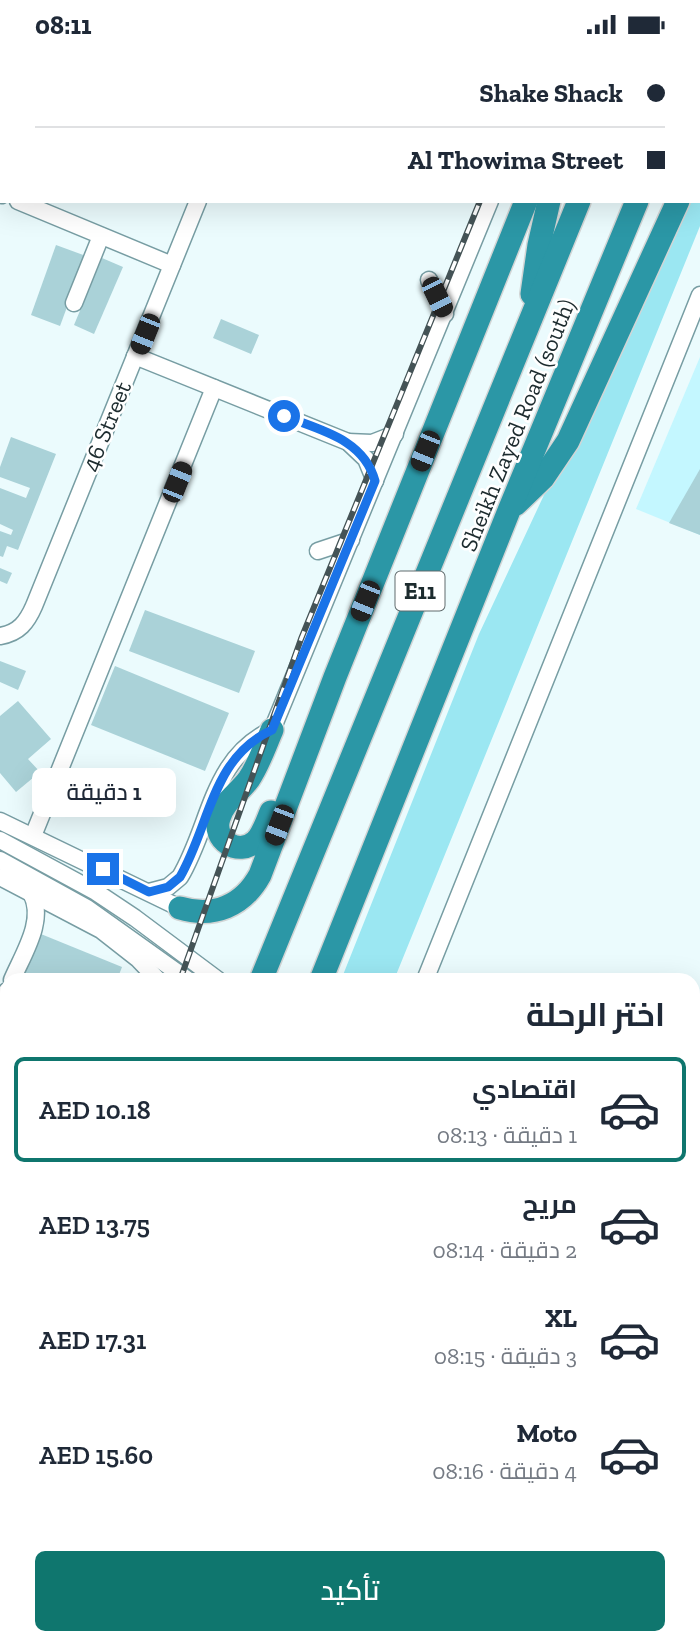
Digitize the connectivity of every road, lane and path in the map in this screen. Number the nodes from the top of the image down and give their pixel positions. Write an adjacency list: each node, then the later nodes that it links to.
1 (23, 203): 9 (street)
2 (197, 203): 10 (street, 46 Street)
3 (489, 203): 14 (street)
4 (525, 203): 25 (highway)
5 (549, 203): 15 (highway)
6 (578, 203): 15 (highway, E11)
7 (636, 203): 21 (highway, Sheikh Zayed Road (south) / E11)
8 (677, 203): 21 (highway)
9 (101, 236): 10 (street); 13 (street)
10 (172, 265): 16 (street, 46 Street)
11 (429, 280): 14 (street)
12 (700, 295): 45 (street)
13 (74, 303)
14 (445, 314): 18 (street)
15 (530, 321): 43 (highway, E11)
16 (135, 356): 17 (street); 24 (street, 46 Street)
17 (214, 388): 19 (street); 28 (street)
18 (395, 434): 19 (street); 20 (street)
19 (348, 442): 20 (street)
20 (375, 481): 22 (street)
21 (510, 508): 44 (highway, Sheikh Zayed Road (south) / E11)
22 (351, 540): 23 (street); 26 (street)
23 (318, 551)
24 (0, 636)
25 (335, 677): 26 (highway); 35 (highway)
26 (272, 730): 32 (street)
27 (0, 821): 28 (street)
28 (33, 836): 32 (street)
29 (0, 840): 42 (street)
30 (0, 860): 41 (street)
31 (0, 877): 33 (street)
32 (149, 892): 35 (street)
33 (31, 893): 34 (street); 36 (street)
34 (59, 907): 36 (street); 37 (street)
35 (180, 908)
36 (37, 919): 38 (street)
37 (138, 959): 39 (street); 40 (street)
38 (15, 973)
39 (141, 973)
40 (151, 973)
41 (178, 973)
42 (208, 973)
43 (264, 973)
44 (324, 973)
45 (427, 973)

